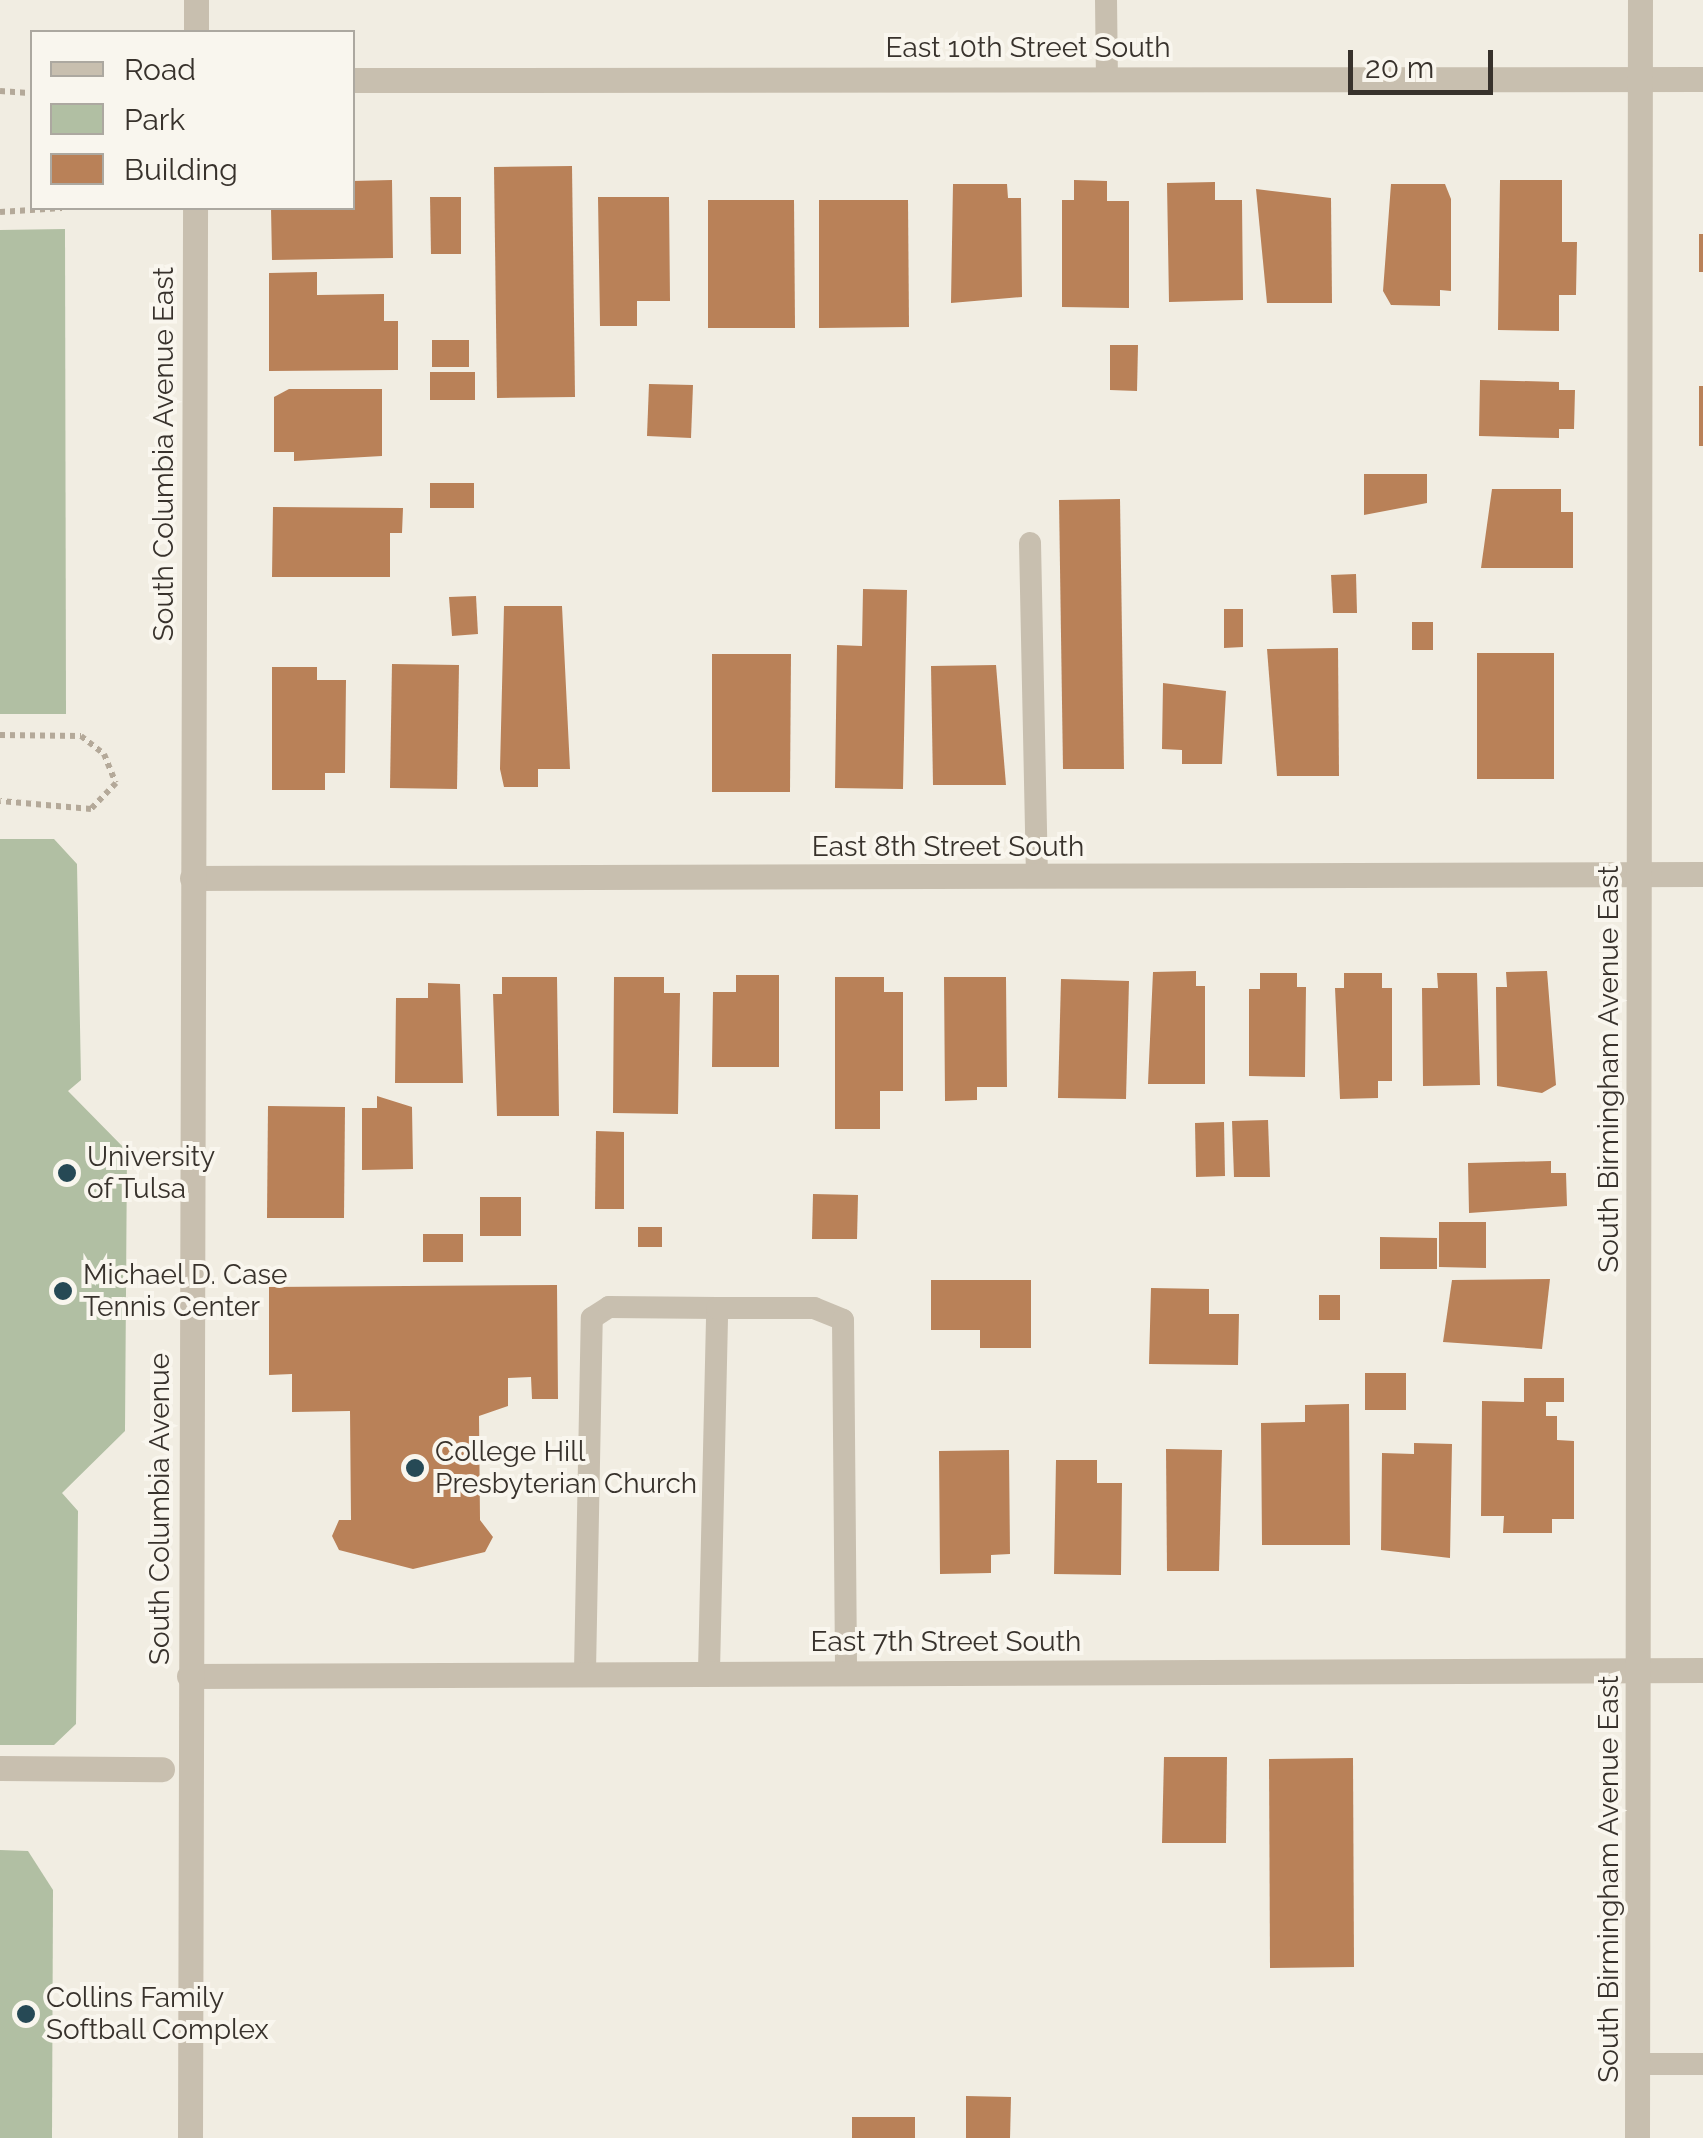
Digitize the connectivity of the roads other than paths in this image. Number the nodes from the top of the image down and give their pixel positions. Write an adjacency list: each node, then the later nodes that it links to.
1 (196, 0): 4 (street)
2 (1106, 0): 5 (lane)
3 (1640, 0): 6 (street, South Birmingham Avenue East)
4 (196, 30)
5 (1107, 78): 6 (street, East 10th Street South); 8 (street, East 10th Street South)
6 (1640, 78): 7 (street, East 10th Street South); 12 (street, South Birmingham Avenue East)
7 (1703, 78)
8 (355, 80)
9 (195, 210): 11 (street, South Columbia Avenue East)
10 (1030, 543): 14 (lane)
11 (193, 701): 15 (street, South Columbia Avenue)
12 (1638, 874): 13 (street, East 8th Street South); 14 (street, East 8th Street South); 17 (street, South Birmingham Avenue East)
13 (1703, 874)
14 (1037, 877): 15 (street, East 8th Street South)
15 (192, 878): 22 (street, South Columbia Avenue)
16 (717, 1308): 19 (lane); 20 (lane); 21 (lane)
17 (1640, 1670): 18 (street, East 7th Street South); 21 (street, East 7th Street South); 25 (street, South Birmingham Avenue East)
18 (1703, 1670)
19 (584, 1671): 20 (street, East 7th Street South); 22 (street, East 7th Street South)
20 (709, 1672): 21 (street, East 7th Street South)
21 (846, 1673)
22 (189, 1676): 27 (street, South Columbia Avenue)
23 (0, 1768): 24 (street)
24 (162, 1769)
25 (1638, 2064): 26 (lane); 28 (street, South Birmingham Avenue East)
26 (1703, 2064)
27 (190, 2138)
28 (1637, 2138)

